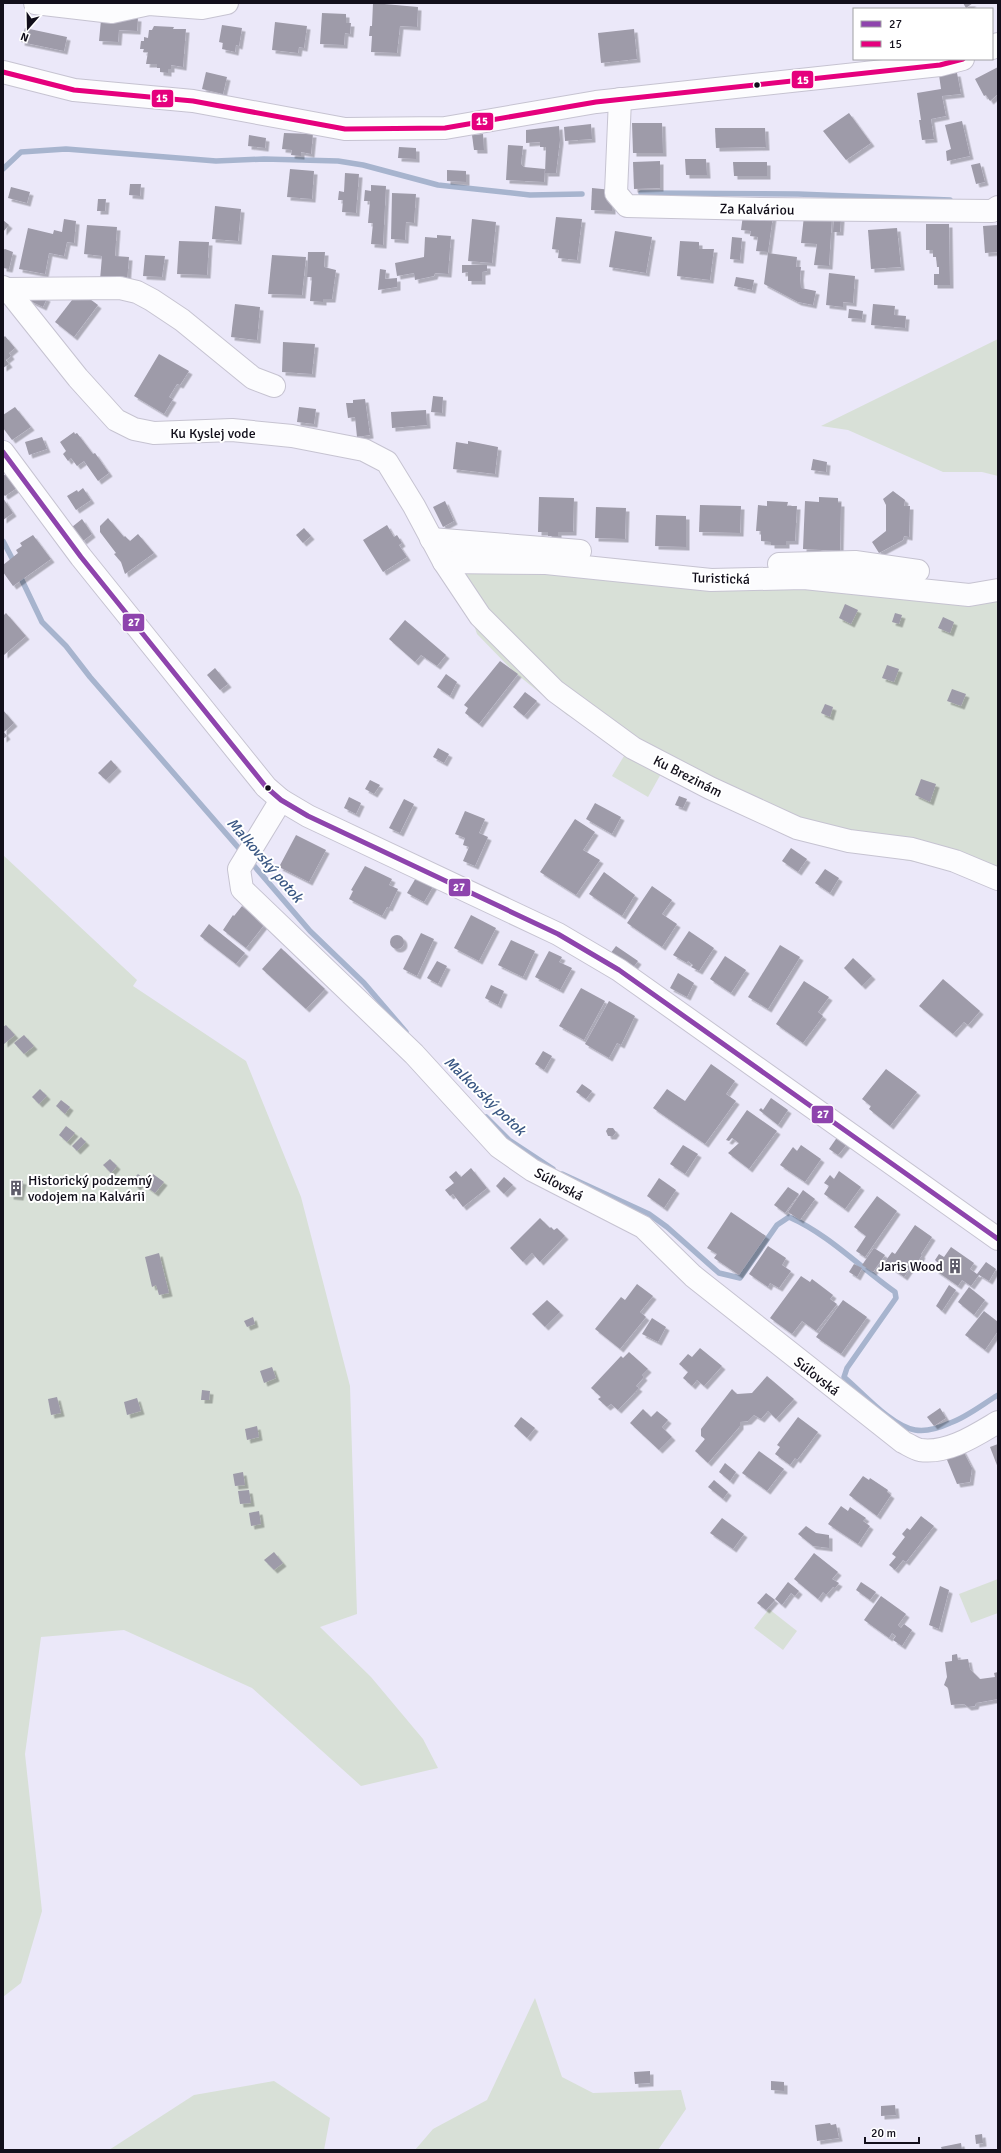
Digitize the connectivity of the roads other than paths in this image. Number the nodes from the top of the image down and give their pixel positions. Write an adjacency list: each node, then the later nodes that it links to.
1 (35, 3): 2 (street)
2 (227, 3)
3 (959, 60): 5 (street)
4 (3, 72): 5 (street)
5 (620, 99): 6 (street, Za Kalváriou)
6 (998, 207)
7 (5, 288): 8 (street, Ku Kyslej vode); 10 (street, Ku Kyslej vode)
8 (274, 386)
9 (3, 452): 14 (street)
10 (432, 539): 11 (street, Ku Kyslej vode); 12 (street, Turistická)
11 (444, 562): 13 (street, Turistická); 15 (street, Ku Brezinám)
12 (918, 571)
13 (998, 590)
14 (281, 800): 16 (street); 17 (street, Súľovská)
15 (998, 879)
16 (998, 1239)
17 (998, 1422)

